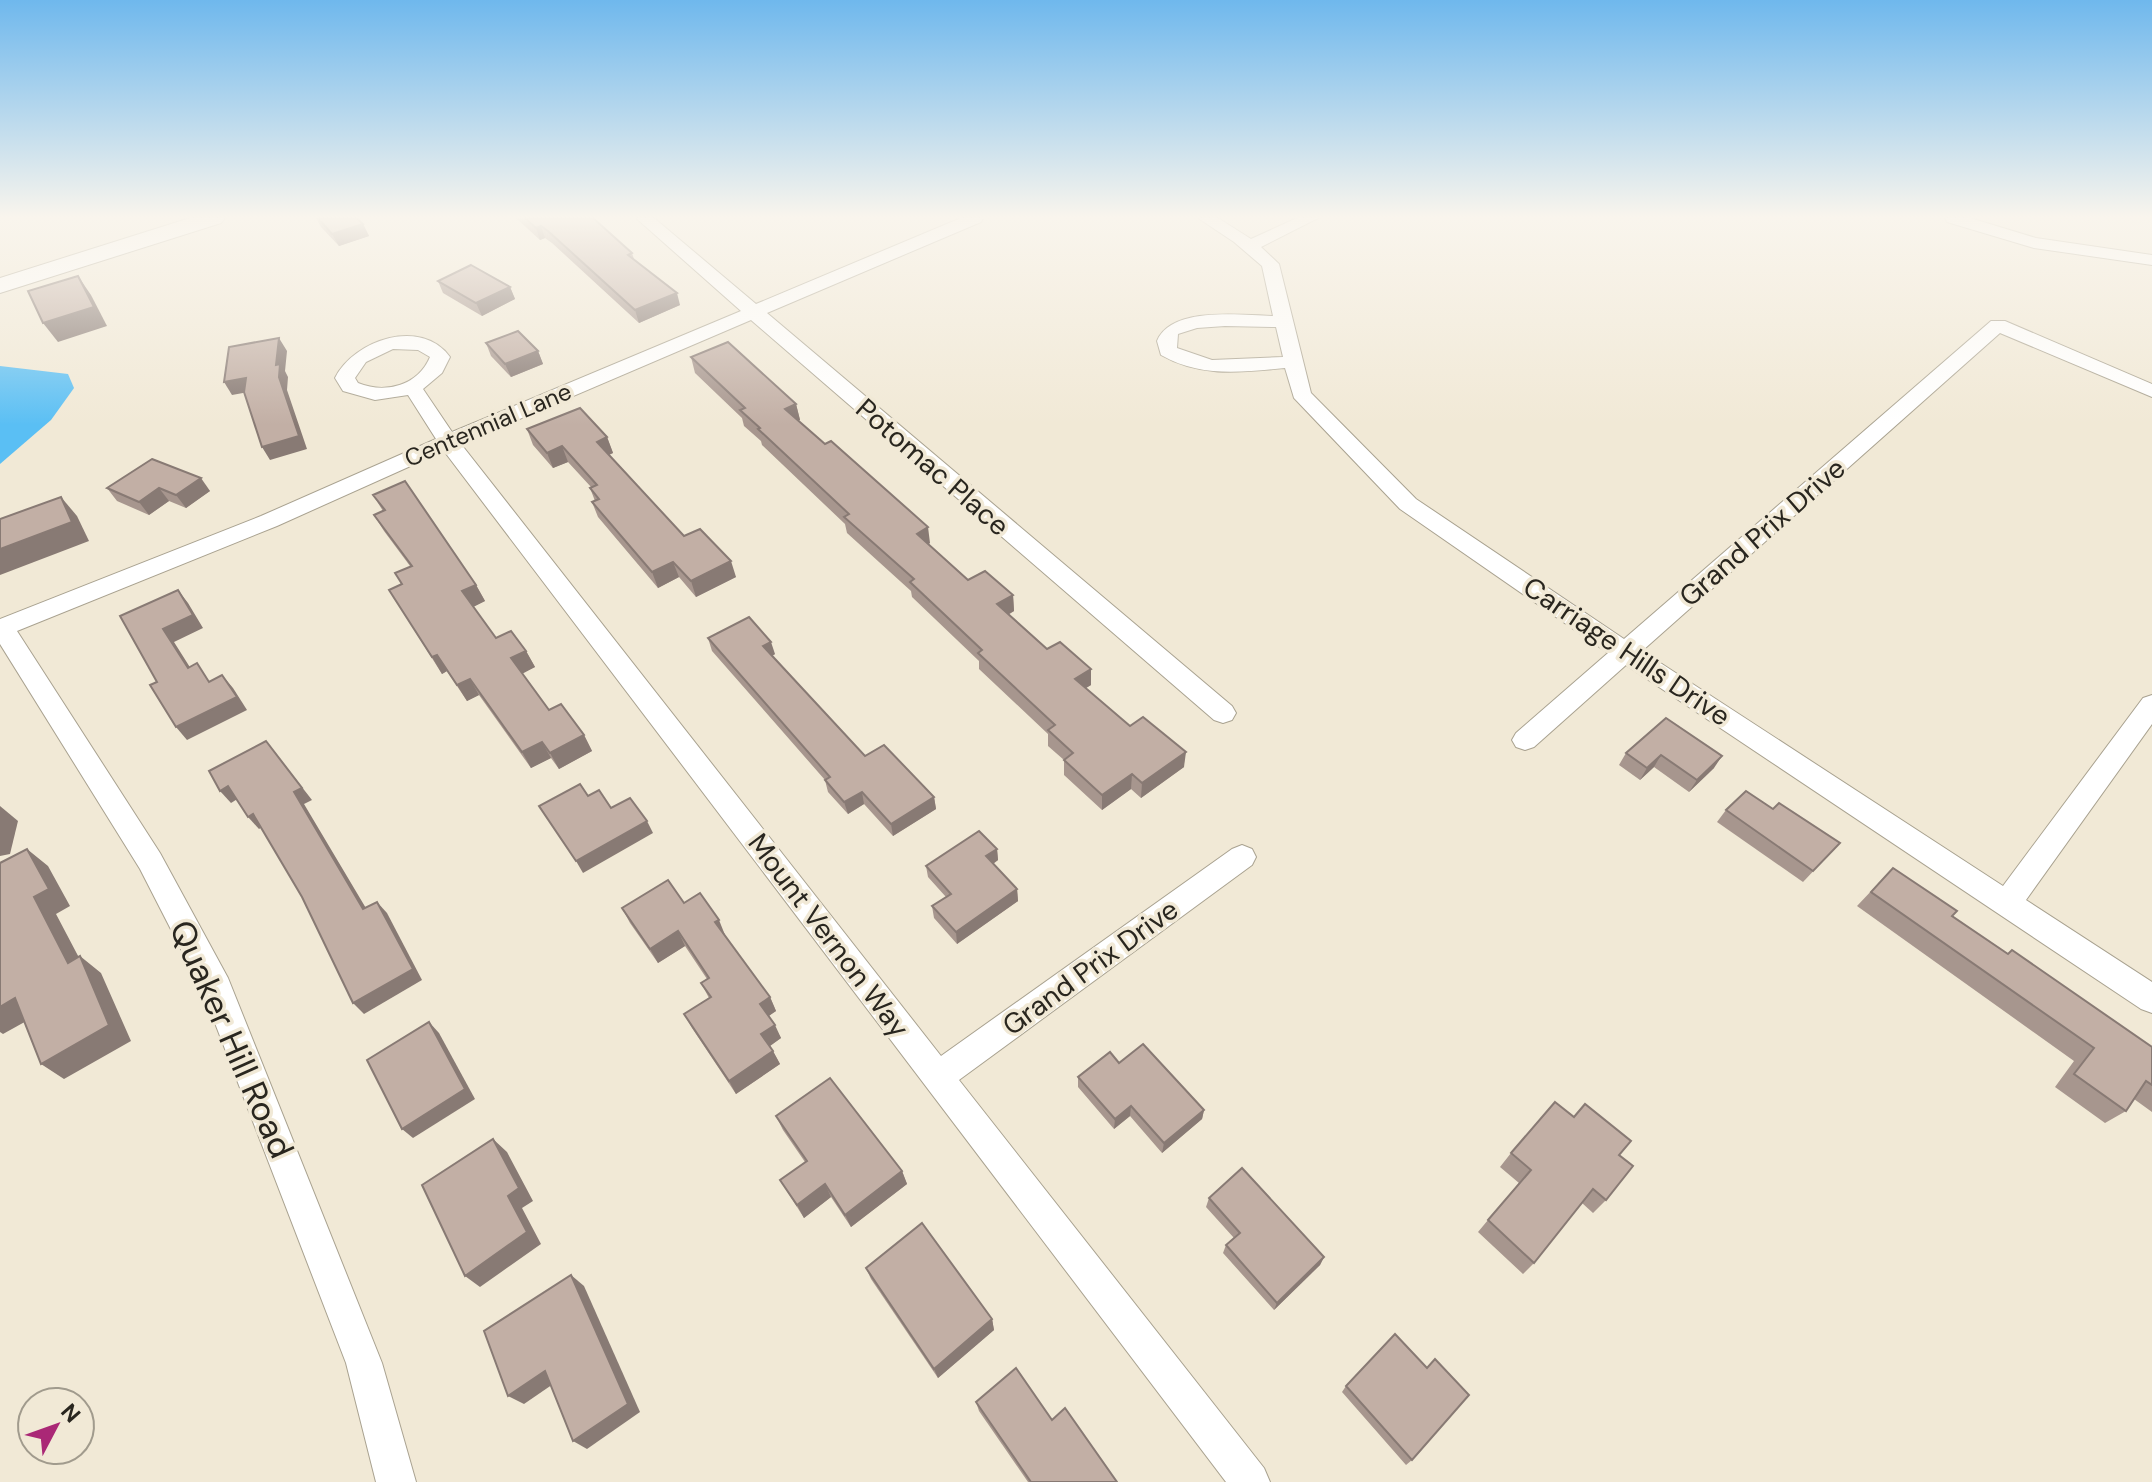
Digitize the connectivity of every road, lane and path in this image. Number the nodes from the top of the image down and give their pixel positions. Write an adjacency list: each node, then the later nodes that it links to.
1 (724, 287): 4 (street, Potomac Place)
2 (812, 287): 4 (street, Centennial Lane)
3 (1275, 287): 5 (street, Carriage Hills Drive)
4 (753, 312): 9 (street, Centennial Lane); 13 (street, Potomac Place)
5 (1282, 322): 6 (street, Carriage Hills Drive); 6 (street)
6 (1292, 362): 11 (street, Carriage Hills Drive)
7 (412, 387): 9 (street, Mount Vernon Way)
8 (2152, 391): 11 (street, Grand Prix Drive)
9 (448, 442): 10 (street, Centennial Lane); 18 (street, Mount Vernon Way)
10 (1, 628): 19 (street, Quaker Hill Road)
11 (1625, 652): 14 (street, Grand Prix Drive); 16 (street, Carriage Hills Drive)
12 (2152, 705): 16 (street)
13 (1223, 713)
14 (1525, 740)
15 (1242, 857): 18 (street, Grand Prix Drive)
16 (2007, 903): 17 (street, Carriage Hills Drive)
17 (2152, 999)
18 (938, 1077): 20 (street, Mount Vernon Way)
19 (396, 1482)
20 (1250, 1482)

